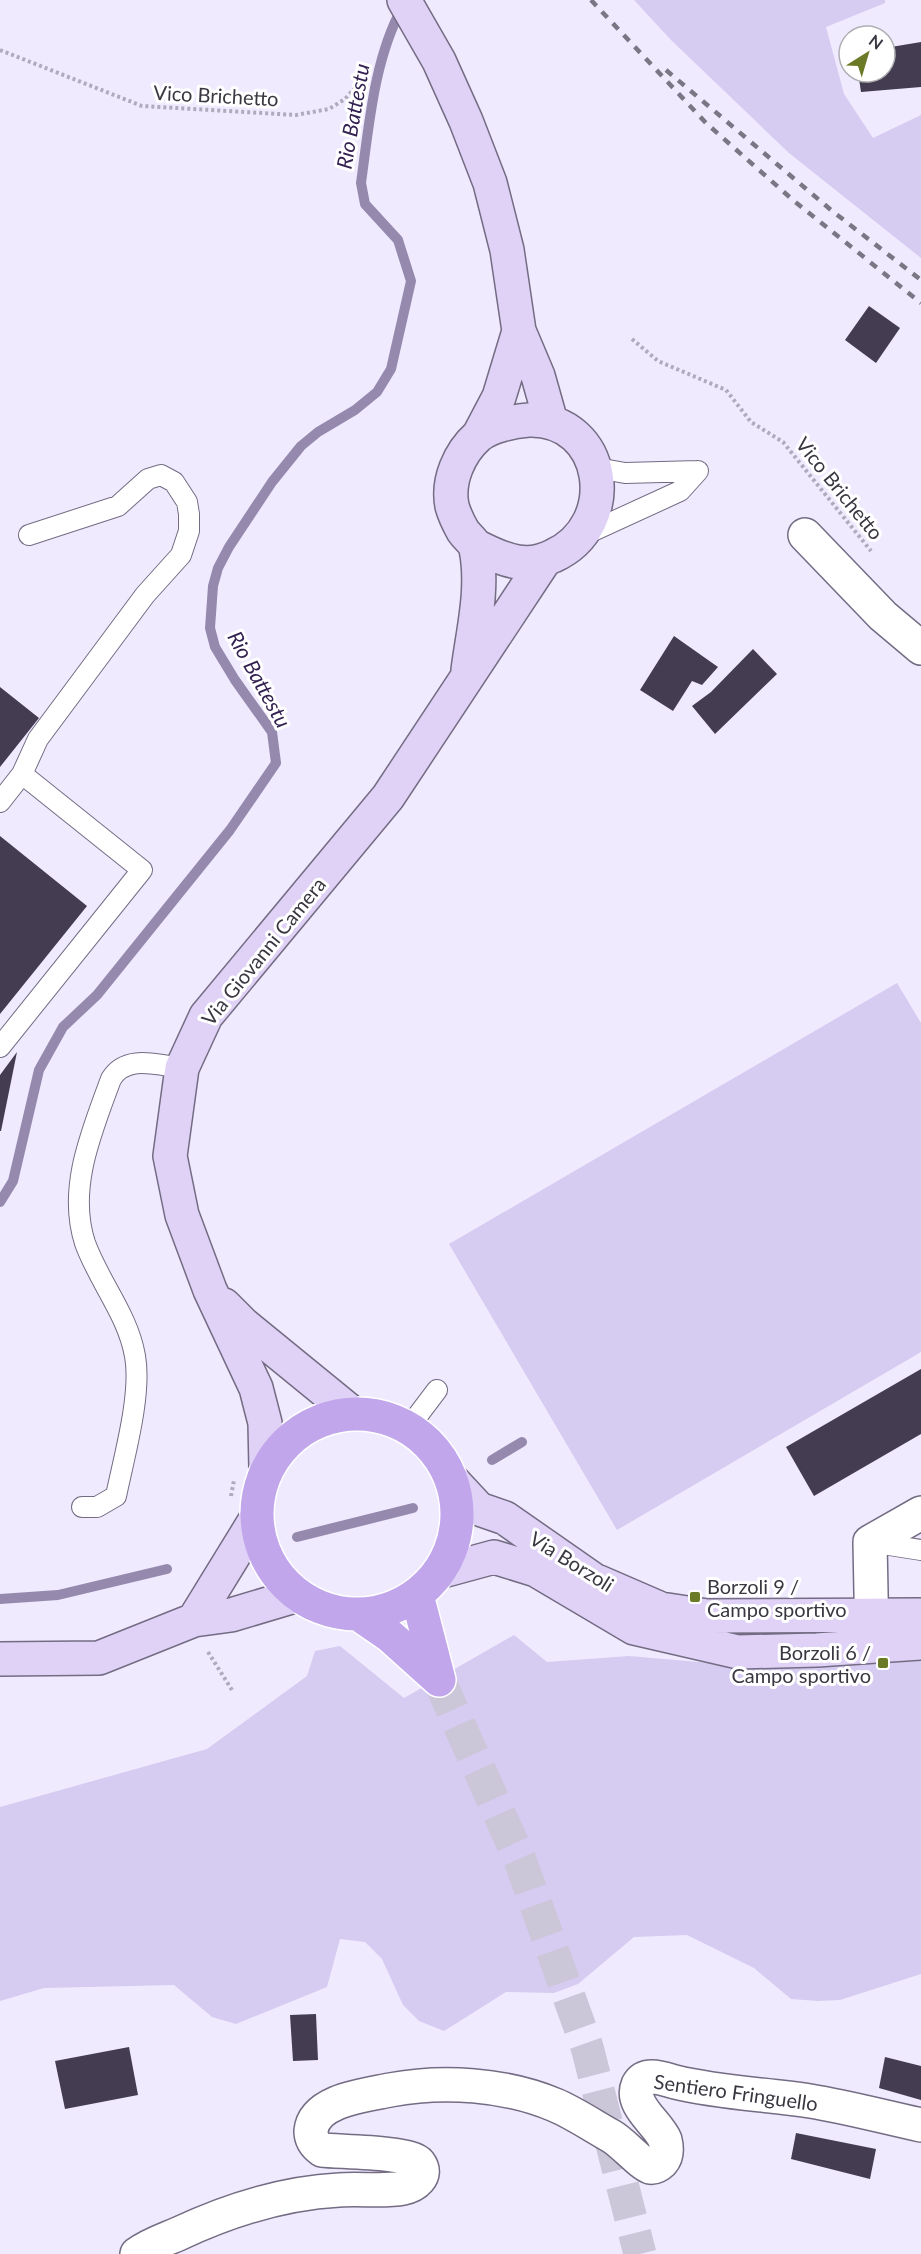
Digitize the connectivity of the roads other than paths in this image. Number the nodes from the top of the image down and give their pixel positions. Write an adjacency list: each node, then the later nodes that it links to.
1 (404, 0): 2 (street)
2 (519, 331): 3 (street); 4 (street)
3 (551, 422): 4 (street); 5 (street)
4 (479, 435): 9 (street)
5 (597, 468): 8 (street); 8 (lane)
6 (28, 535): 13 (lane)
7 (806, 535): 11 (street)
8 (580, 537): 10 (street)
9 (476, 546): 10 (street); 12 (street)
10 (544, 561): 12 (street, Via Giovanni Camera)
11 (921, 648)
12 (466, 681): 16 (street, Via Giovanni Camera)
13 (22, 774): 14 (lane); 15 (lane)
14 (0, 801)
15 (0, 1047)
16 (182, 1068): 17 (street, Via Giovanni Camera); 23 (lane)
17 (210, 1290): 19 (street); 21 (street, Via Giovanni Camera)
18 (437, 1390): 20 (lane)
19 (352, 1413): 20 (main road, Via Borzoli); 21 (main road, Via Borzoli)
20 (409, 1427): 22 (main road, Via Borzoli)
21 (266, 1469): 25 (main road, Via Borzoli)
22 (452, 1480): 28 (main road, Via Borzoli); 33 (street, Via Borzoli)
23 (82, 1507)
24 (921, 1513): 26 (street)
25 (256, 1519): 29 (main road, Via Borzoli); 32 (street, Via Borzoli)
26 (870, 1542): 27 (lane); 33 (street)
27 (921, 1550)
28 (428, 1584): 30 (main road, Via Borzoli); 30 (main road); 33 (street)
29 (298, 1595): 30 (main road, Via Borzoli); 32 (street)
30 (358, 1614)
31 (921, 1615): 33 (street, Via Borzoli)
32 (194, 1620): 35 (street)
33 (872, 1630): 34 (street)
34 (921, 1643)
35 (0, 1659)
36 (921, 2125): 37 (street, Sentiero Fringuello)
37 (137, 2254)

